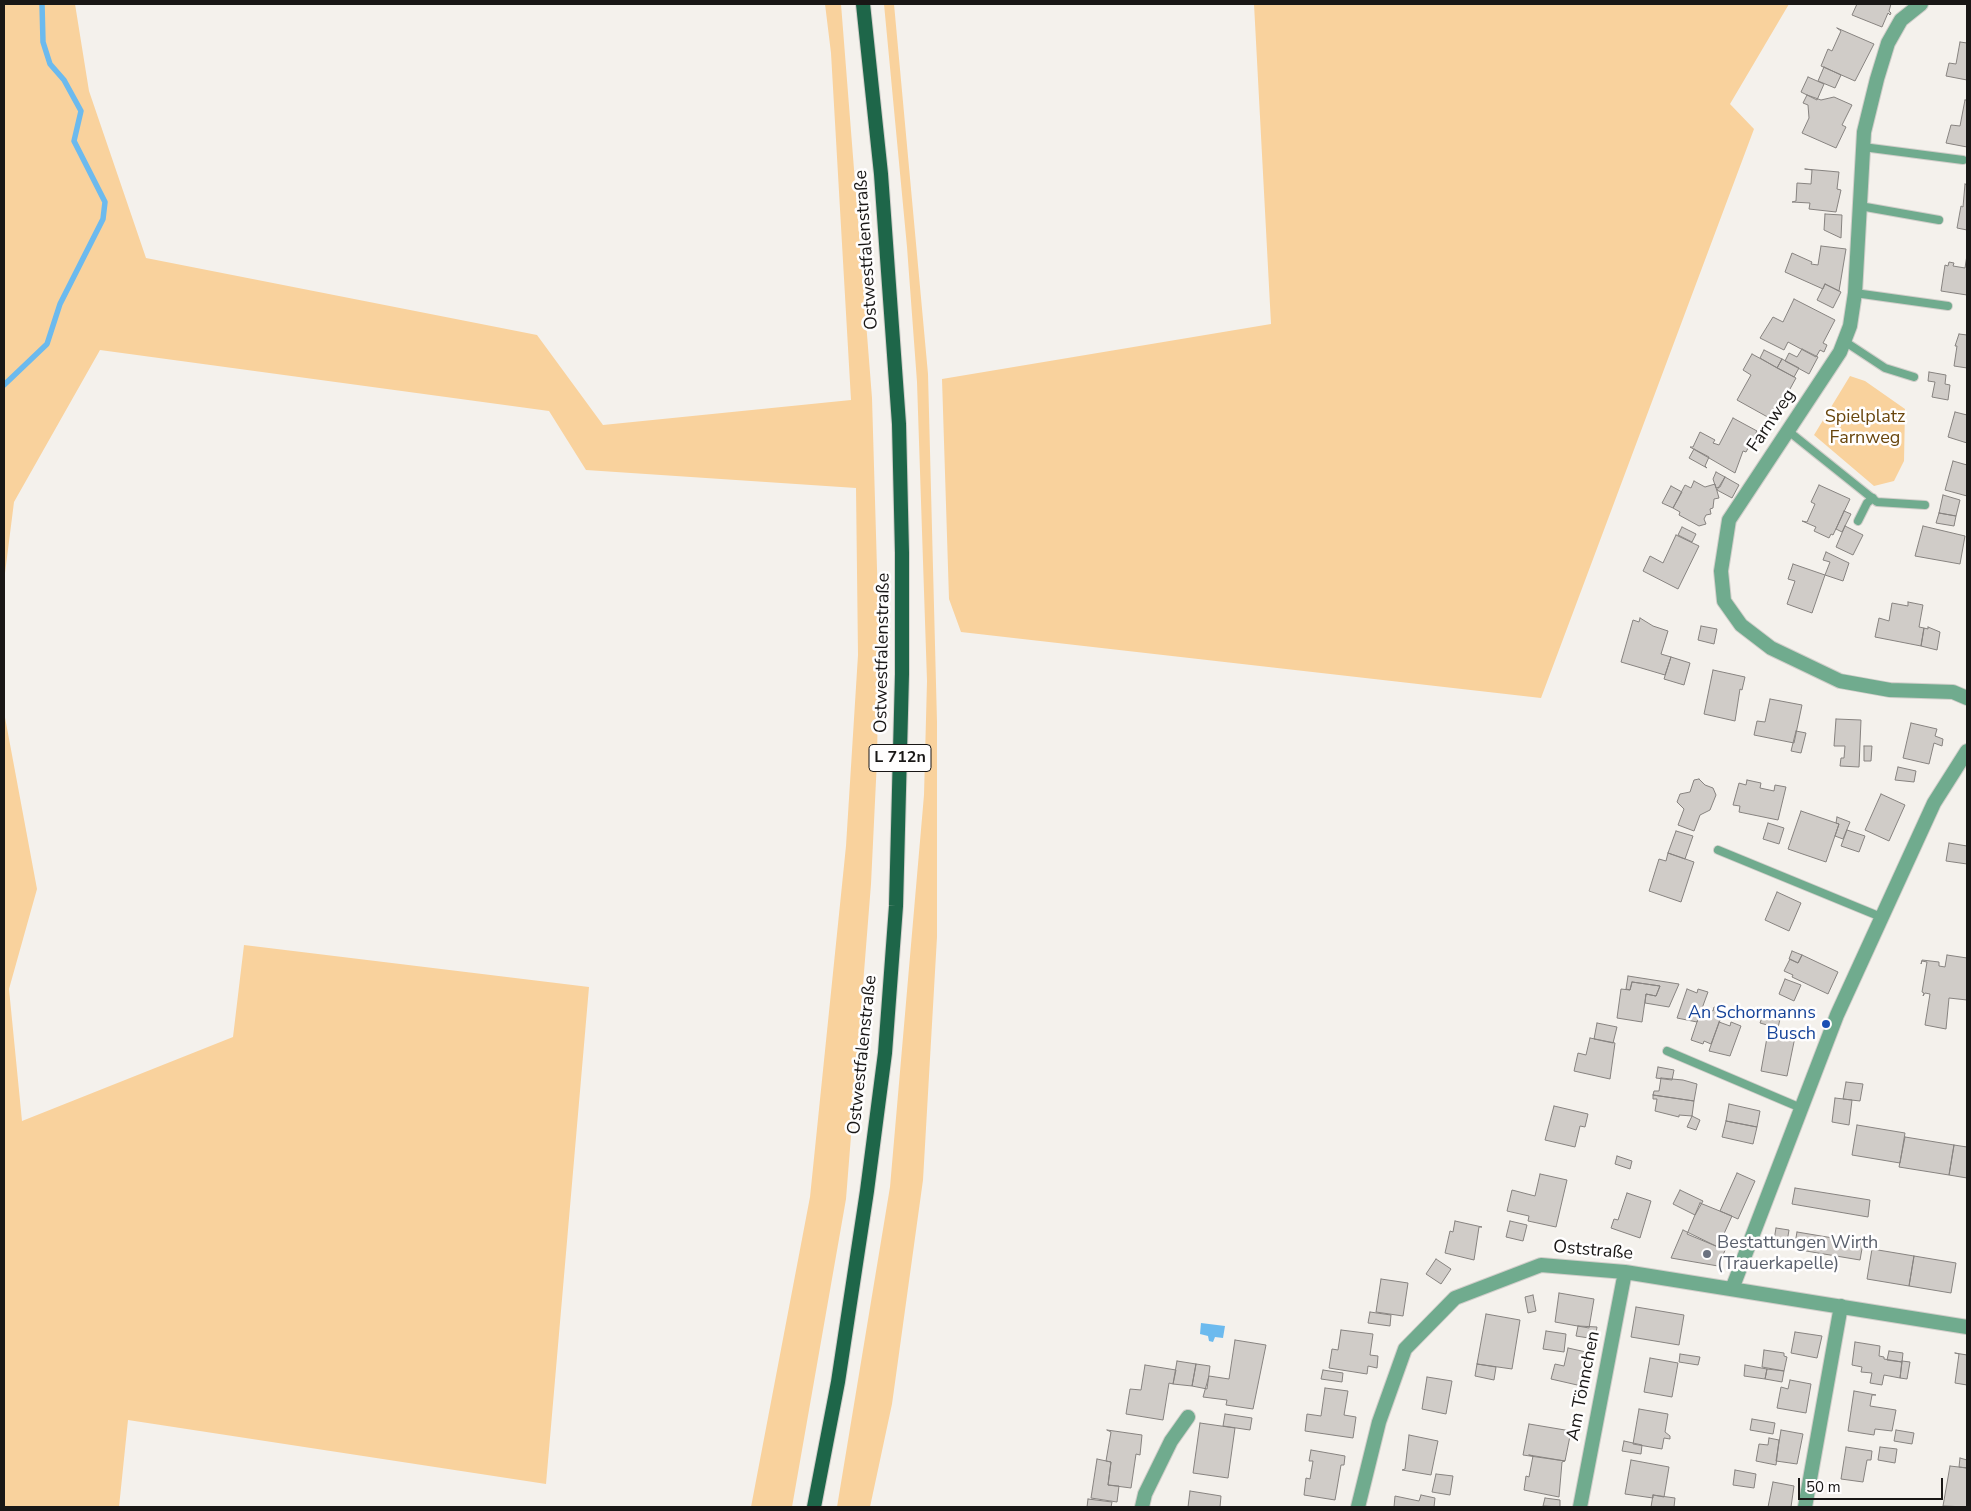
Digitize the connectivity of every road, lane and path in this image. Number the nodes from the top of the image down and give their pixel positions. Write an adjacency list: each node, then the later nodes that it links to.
1 (863, 4): 26 (main road, Ostwestfalenstraße / L 712n)
2 (1921, 4): 3 (street, Farnweg)
3 (1863, 147): 4 (lane); 5 (street, Farnweg)
4 (1963, 160)
5 (1860, 206): 6 (lane); 7 (street, Farnweg)
6 (1939, 220)
7 (1855, 293): 8 (lane); 9 (street, Farnweg)
8 (1948, 306)
9 (1844, 341): 10 (lane); 11 (street, Farnweg)
10 (1914, 377)
11 (1787, 430): 12 (lane); 15 (street, Farnweg)
12 (1873, 498): 13 (lane); 14 (lane)
13 (1925, 505)
14 (1858, 521)
15 (1967, 698)
16 (1967, 751): 18 (street)
17 (1718, 850): 18 (lane)
18 (1881, 918): 20 (street)
19 (1667, 1051): 20 (lane)
20 (1801, 1108): 22 (street)
21 (1625, 1272): 22 (street, Oststraße); 28 (street, Oststraße); 29 (street, Am Tönnchen)
22 (1732, 1289): 23 (street, Oststraße)
23 (1841, 1306): 24 (street, Oststraße); 30 (street)
24 (1967, 1327)
25 (1188, 1417): 27 (street)
26 (814, 1507)
27 (1142, 1507)
28 (1358, 1507)
29 (1580, 1507)
30 (1805, 1507)

